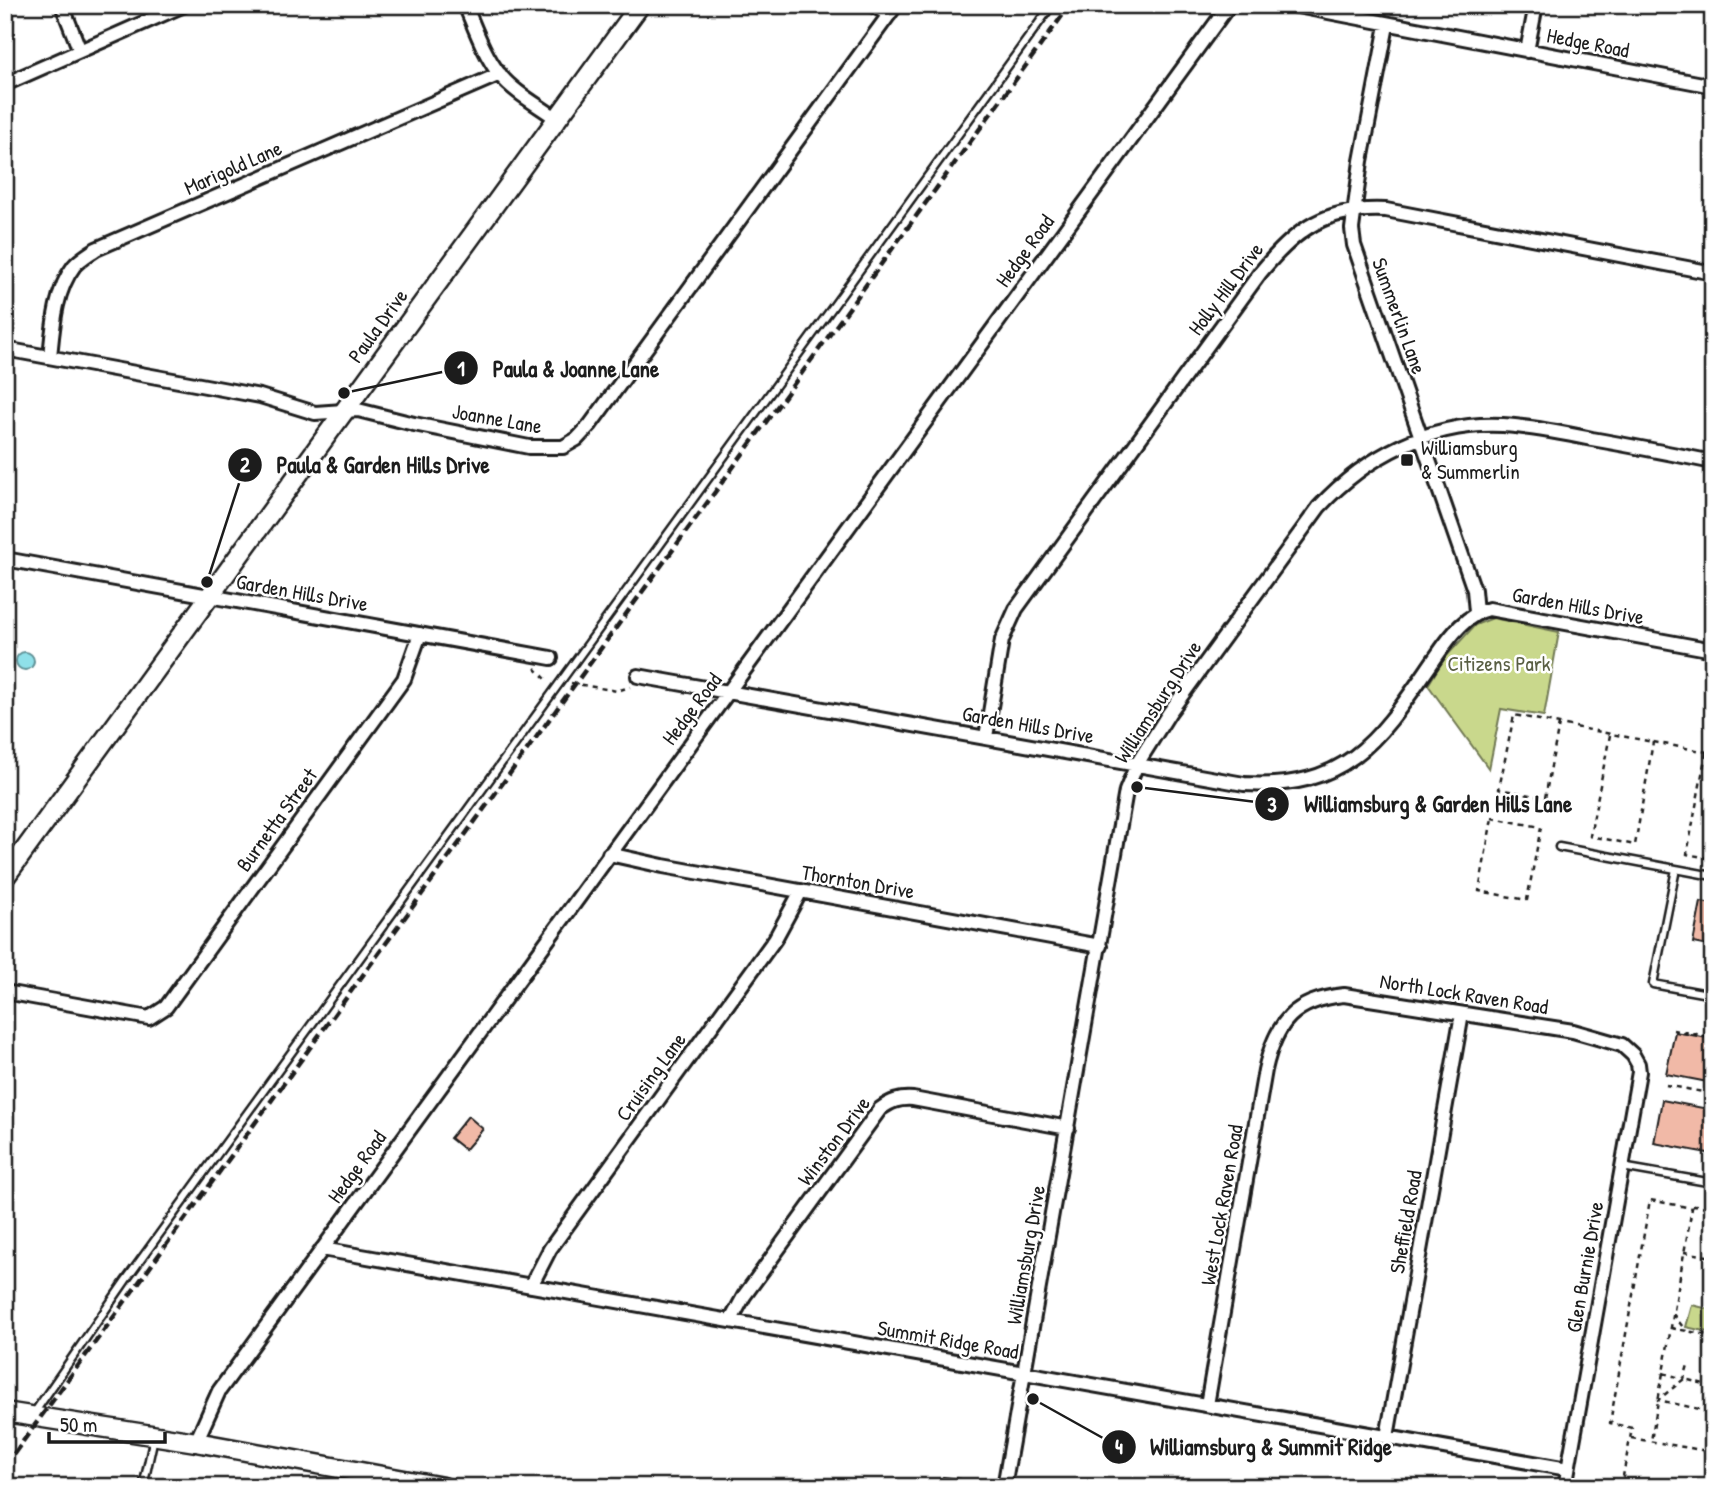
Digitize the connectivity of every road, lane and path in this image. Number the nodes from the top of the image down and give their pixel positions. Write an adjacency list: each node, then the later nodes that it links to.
1 (61, 5): 12 (street)
2 (184, 5): 12 (street)
3 (465, 5): 14 (street)
4 (640, 5): 17 (street, Paula Drive)
5 (873, 5): 10 (street)
6 (1052, 5): 33 (lane)
7 (1229, 5): 34 (street, Hedge Road)
8 (1292, 5): 11 (street, Hedge Road)
9 (1536, 5): 13 (street)
10 (893, 10): 22 (street, Joanne Lane)
11 (1387, 25): 13 (street, Hedge Road); 18 (street, Summerlin Lane)
12 (80, 51): 15 (street)
13 (1527, 51): 16 (street, Hedge Road)
14 (500, 74): 17 (street); 21 (street, Marigold Lane)
15 (5, 84)
16 (1713, 86)
17 (557, 119): 22 (street, Paula Drive)
18 (1353, 211): 19 (street, Holly Hill Drive); 23 (street, Summerlin Lane); 37 (street, Holly Hill Drive)
19 (1713, 273)
20 (5, 349): 21 (street, Joanne Lane)
21 (50, 357): 22 (street, Joanne Lane)
22 (345, 410): 26 (street, Paula Drive)
23 (1422, 437): 24 (street, Williamsburg Drive); 27 (street, Summerlin Lane); 41 (street, Williamsburg Drive)
24 (1713, 462)
25 (5, 559): 26 (street, Garden Hills Drive)
26 (211, 596): 28 (street, Garden Hills Drive); 47 (street, Paula Drive)
27 (1476, 612): 29 (street, Garden Hills Drive); 41 (street, Garden Hills Drive)
28 (420, 634): 30 (street, Garden Hills Drive); 51 (street, Burnetta Street)
29 (1713, 650)
30 (531, 655): 31 (street, Garden Hills Drive); 33 (path)
31 (551, 659)
32 (641, 677): 33 (path); 34 (street, Garden Hills Drive)
33 (559, 683): 83 (lane)
34 (727, 693): 37 (street, Garden Hills Drive); 43 (street, Hedge Road)
35 (1559, 724): 35 (path); 36 (path)
36 (1610, 734): 38 (path); 38 (path)
37 (986, 737): 41 (street, Garden Hills Drive)
38 (1653, 742): 39 (path)
39 (1706, 752): 40 (path); 44 (path)
40 (1713, 754)
41 (1137, 764): 50 (street, Williamsburg Drive)
42 (1559, 847): 45 (lane)
43 (609, 854): 48 (street, Thornton Drive); 65 (street, Hedge Road)
44 (1713, 859)
45 (1676, 869): 46 (lane); 52 (lane)
46 (1713, 876)
47 (5, 877)
48 (801, 891): 50 (street, Thornton Drive); 68 (street, Cruising Lane)
49 (1527, 900): 49 (path)
50 (1100, 946): 60 (street, Williamsburg Drive)
51 (5, 992)
52 (1713, 995)
53 (1462, 1014): 54 (street, North Lock Raven Road); 57 (street, North Lock Raven Road); 85 (street, Sheffield Road)
54 (1288, 1017): 80 (street, West Lock Raven Road)
55 (1673, 1030): 56 (path)
56 (1713, 1037)
57 (1633, 1055): 61 (street, Glen Burnie Drive)
58 (1666, 1086): 59 (path)
59 (1713, 1094)
60 (1068, 1128): 70 (street, Winston Drive); 76 (street, Williamsburg Drive)
61 (1622, 1167): 62 (lane); 90 (street, Glen Burnie Drive)
62 (1713, 1183)
63 (1692, 1208): 64 (path); 66 (path); 86 (path)
64 (1713, 1208)
65 (322, 1249): 68 (street, Summit Ridge Road); 88 (street, Hedge Road)
66 (1684, 1252): 67 (path); 69 (path)
67 (1713, 1257)
68 (531, 1286): 70 (street, Summit Ridge Road)
69 (1673, 1314): 71 (path); 72 (path)
70 (731, 1320): 76 (street, Summit Ridge Road)
71 (1671, 1328): 72 (path); 75 (path)
72 (1686, 1331): 73 (path)
73 (1713, 1336)
74 (1688, 1365): 77 (path)
75 (1663, 1373): 77 (path); 79 (path)
76 (1024, 1374): 80 (street, Summit Ridge Road); 97 (street, Williamsburg Drive)
77 (1684, 1379): 78 (path); 79 (path)
78 (1713, 1386)
79 (1658, 1400): 81 (path); 87 (path)
80 (1207, 1405): 85 (street, Summit Ridge Road)
81 (1699, 1409)
82 (5, 1412): 83 (street)
83 (32, 1417): 84 (street)
84 (154, 1436): 88 (street); 95 (lane)
85 (1387, 1437): 90 (street, Summit Ridge Road)
86 (1631, 1438): 87 (path); 92 (path)
87 (1651, 1441): 89 (path)
88 (196, 1442): 91 (street)
89 (1713, 1452)
90 (1568, 1469): 98 (street, Glen Burnie Drive)
91 (368, 1480): 96 (street)
92 (1622, 1480): 99 (path); 100 (path)
93 (70, 1487): 94 (lane)
94 (75, 1487)
95 (143, 1487)
96 (443, 1487)
97 (1004, 1487)
98 (1565, 1487)
99 (1621, 1487)
100 (1659, 1487)

